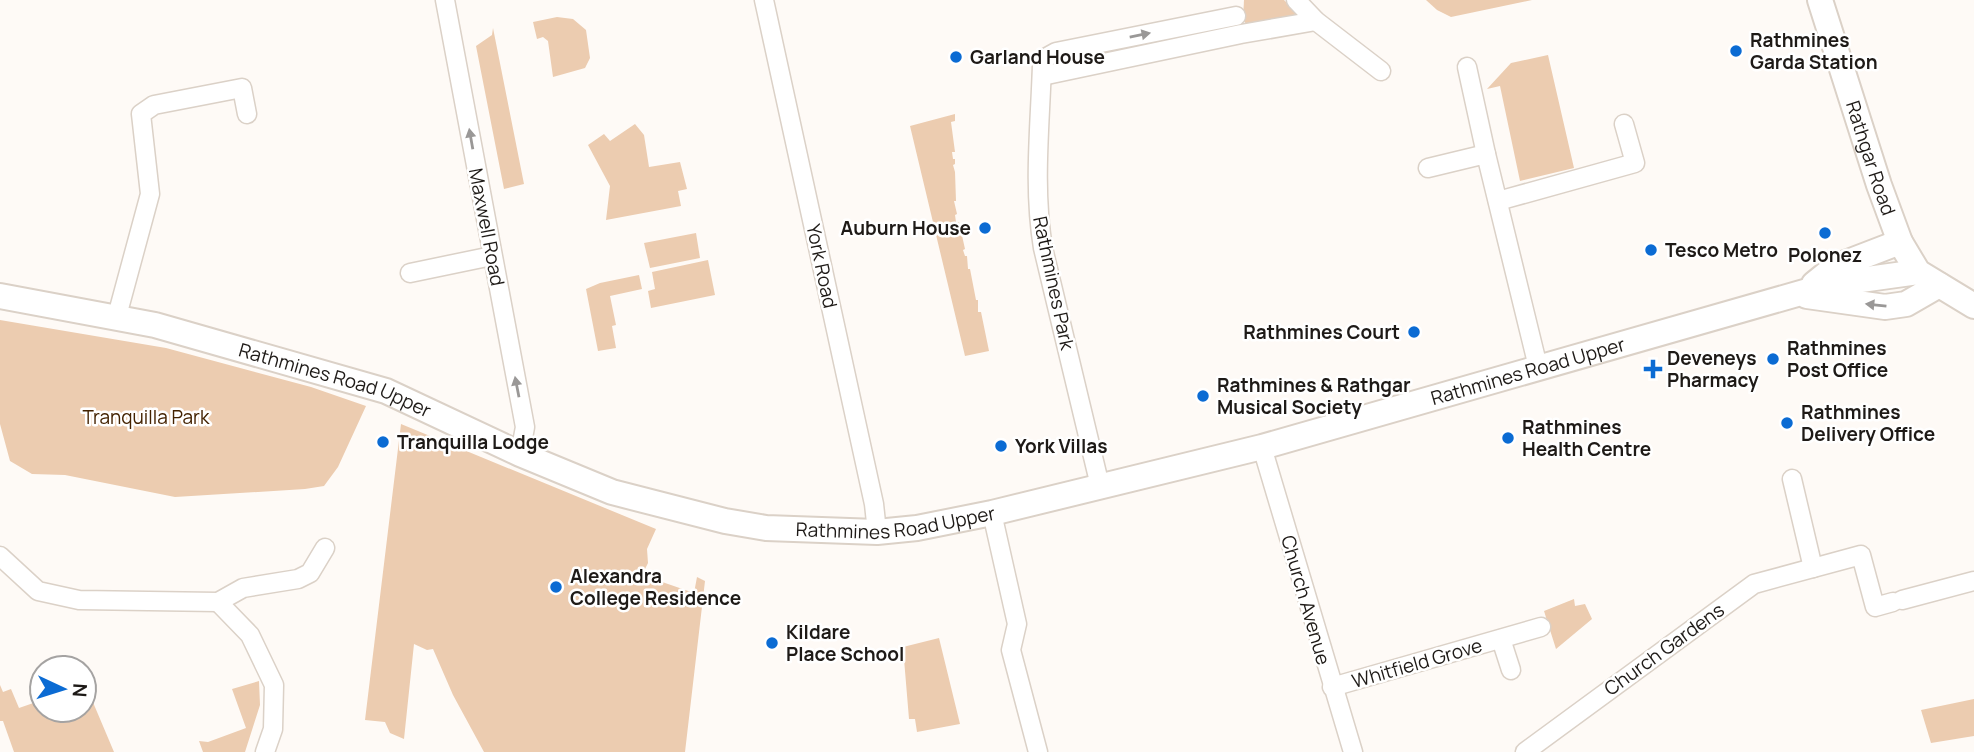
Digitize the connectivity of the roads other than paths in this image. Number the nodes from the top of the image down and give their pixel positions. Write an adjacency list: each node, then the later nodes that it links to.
1 (445, 0): 15 (street, Maxwell Road, one-way to 1)
2 (764, 0): 29 (street, York Road)
3 (1296, 0): 6 (street)
4 (1820, 0): 14 (main road, Rathgar Road)
5 (1238, 17): 6 (street, Rathmines Park); 27 (street, Rathmines Park)
6 (1316, 21): 8 (street)
7 (1467, 67): 11 (street)
8 (1381, 71)
9 (247, 114): 22 (street)
10 (1624, 124): 13 (street)
11 (1486, 154): 12 (street); 13 (street)
12 (1428, 168)
13 (1497, 201): 23 (street)
14 (1900, 242): 16 (main road, Rathgar Road); 19 (main road)
15 (492, 256): 17 (street); 25 (street, Maxwell Road, one-way to 15)
16 (1917, 272): 18 (main road); 19 (main road, Rathmines Road Upper)
17 (410, 273)
18 (1939, 285): 19 (main road, Rathmines Road Upper, one-way to 19); 21 (main road)
19 (1799, 295): 23 (main road, Rathmines Road Upper)
20 (0, 296): 22 (main road, Rathmines Road Upper)
21 (1974, 306)
22 (117, 316): 25 (main road, Rathmines Road Upper)
23 (1538, 368): 24 (main road, Rathmines Road Upper)
24 (1262, 447): 27 (main road, Rathmines Road Upper); 38 (street, Church Avenue)
25 (520, 454): 29 (main road, Rathmines Road Upper)
26 (1792, 479): 32 (street)
27 (1100, 486): 28 (main road, Rathmines Road Upper)
28 (992, 513): 29 (main road, Rathmines Road Upper); 40 (street)
29 (877, 532)
30 (325, 548): 34 (street)
31 (2, 558): 34 (street)
32 (1813, 568): 33 (street, Church Gardens); 42 (street, Church Gardens)
33 (1974, 580)
34 (218, 602): 39 (street)
35 (1541, 627): 36 (street, Whitfield Grove)
36 (1501, 639): 37 (street, Whitfield Grove); 38 (street, Whitfield Grove)
37 (1511, 670)
38 (1332, 687): 41 (street, Church Avenue)
39 (265, 752)
40 (1038, 752)
41 (1353, 752)
42 (1525, 752)

